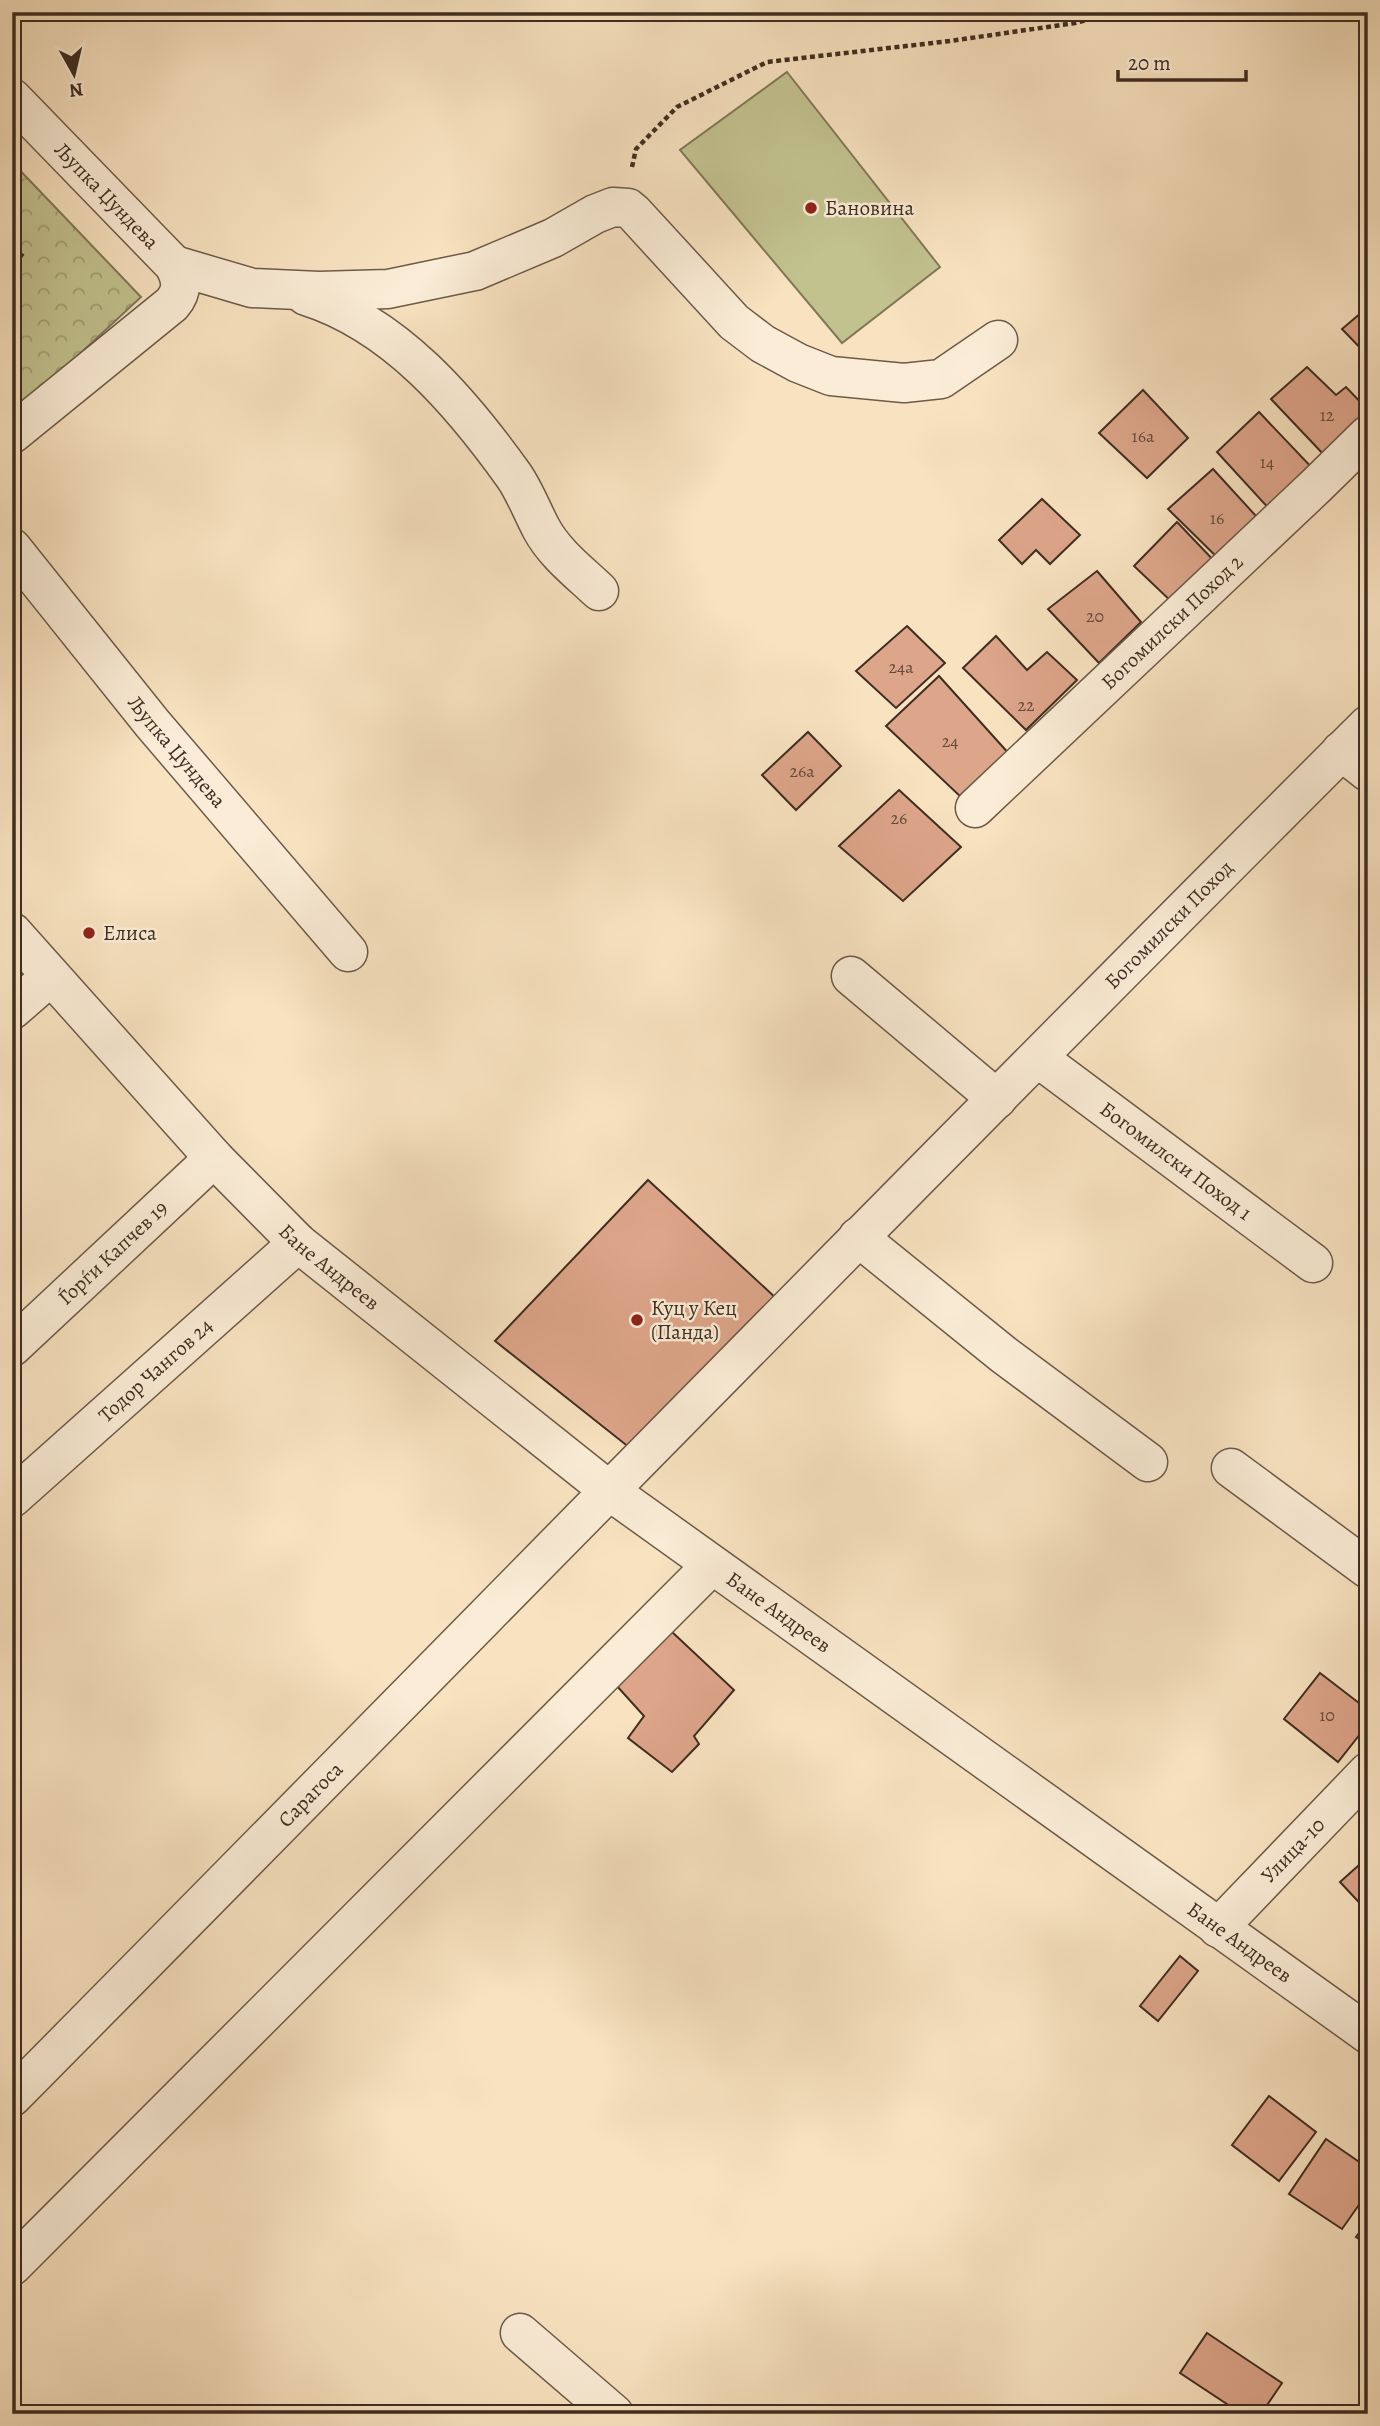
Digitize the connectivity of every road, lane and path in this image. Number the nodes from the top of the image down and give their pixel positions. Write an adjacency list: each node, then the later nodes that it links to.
1 (1116, 12): 3 (path)
2 (12, 98): 6 (street, Љупка Џундева)
3 (622, 207): 7 (street); 8 (street)
4 (12, 249): 5 (path)
5 (24, 257)
6 (174, 265): 7 (street); 9 (street, Љупка Џундева)
7 (284, 290): 12 (street)
8 (998, 340)
9 (12, 434)
10 (1368, 435): 15 (street, Богомилски Поход 2)
11 (12, 548): 17 (street, Љупка Џундева)
12 (599, 592)
13 (1368, 724): 14 (street, Богомилски Поход)
14 (1355, 762): 21 (street, Богомилски Поход)
15 (975, 808)
16 (12, 932): 18 (street)
17 (348, 952)
18 (50, 976): 20 (street); 23 (street)
19 (852, 976): 22 (street)
20 (12, 1010)
21 (1038, 1058): 22 (street, Богомилски Поход); 26 (street, Богомилски Поход 1)
22 (997, 1100): 24 (street, Богомилски Поход)
23 (214, 1158): 25 (street, Бане Андреев); 27 (street, Ѓорѓи Капчев 19)
24 (858, 1237): 28 (street); 30 (street, Богомилски Поход)
25 (298, 1243): 30 (street, Бане Андреев); 31 (street, Тодор Чангов 24)
26 (1313, 1264)
27 (12, 1346)
28 (1148, 1462)
29 (1231, 1468): 33 (street)
30 (611, 1492): 32 (street, Бане Андреев); 37 (street, Сарагоса)
31 (12, 1498)
32 (712, 1565): 35 (street, Бане Андреев); 38 (street)
33 (1368, 1569)
34 (1368, 1772): 35 (street, Улица-10)
35 (1218, 1928): 36 (street, Бане Андреев)
36 (1368, 2034)
37 (12, 2097)
38 (12, 2266)
39 (520, 2333): 40 (street)
40 (614, 2414)

